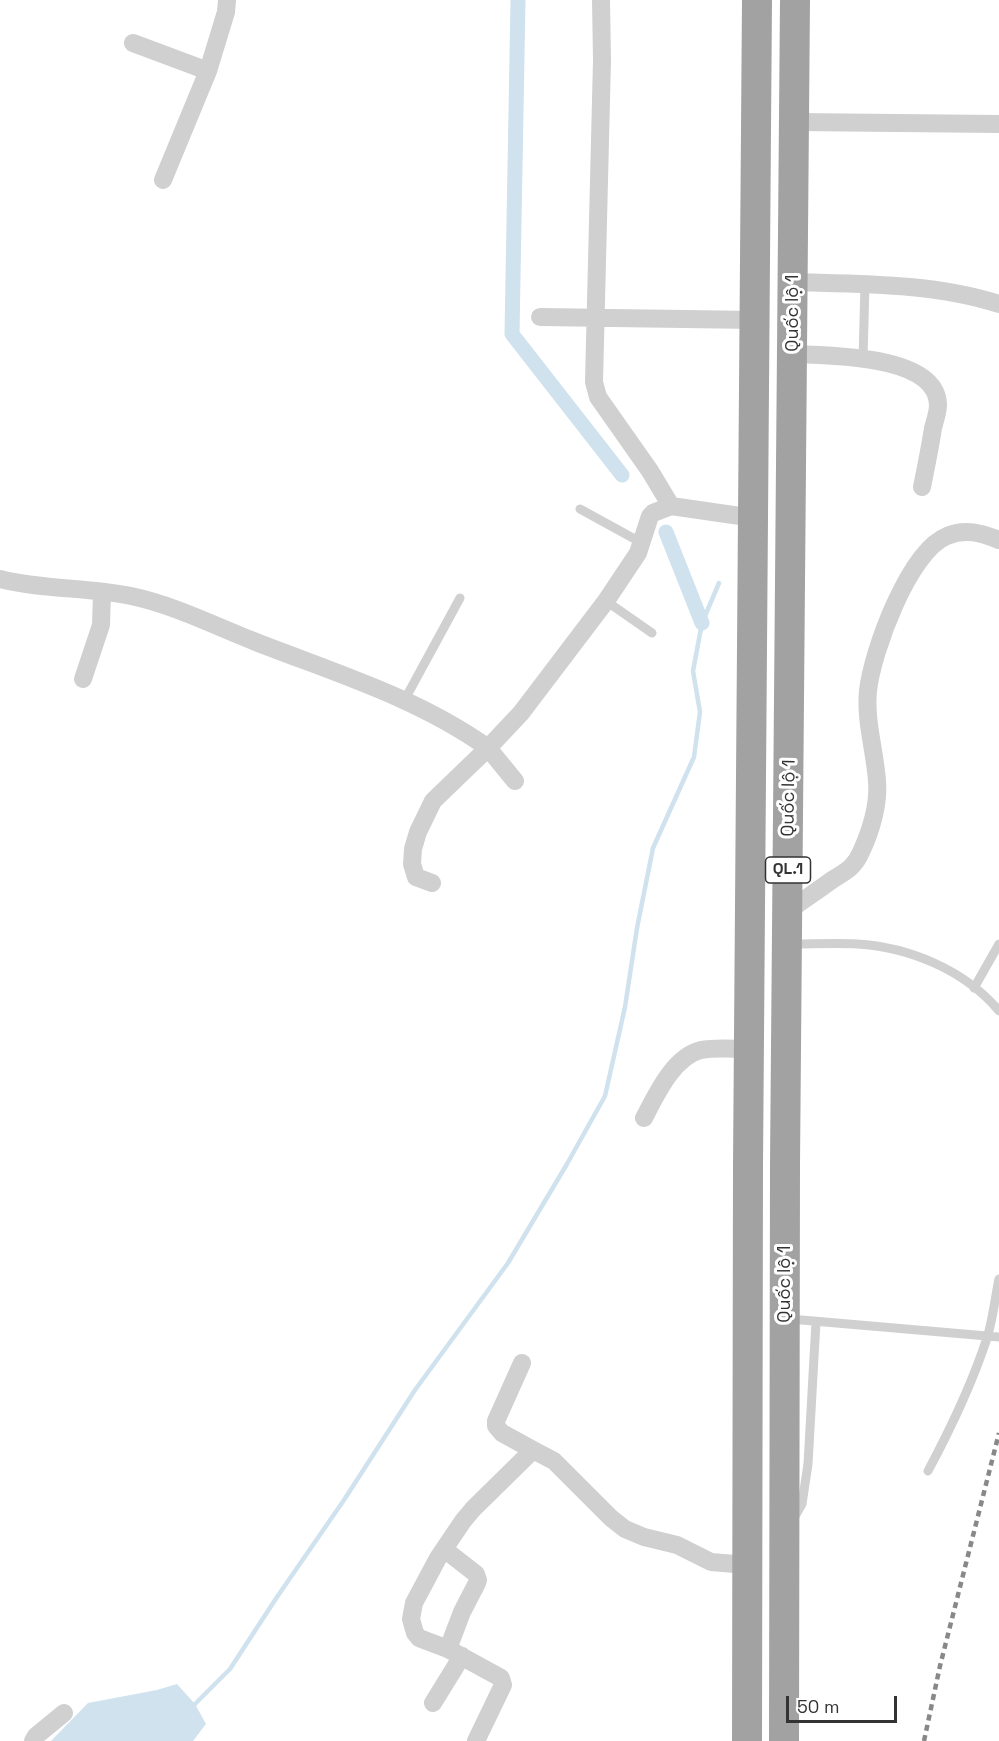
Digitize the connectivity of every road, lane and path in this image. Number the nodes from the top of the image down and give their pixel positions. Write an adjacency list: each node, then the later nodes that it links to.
1 (228, 0): 6 (street)
2 (601, 0): 15 (street)
3 (757, 0): 13 (highway, Quốc lộ 1 / QL.1)
4 (795, 0): 7 (highway, Quốc lộ 1 / QL.1)
5 (133, 43): 6 (street)
6 (208, 71): 9 (street)
7 (794, 122): 8 (street); 11 (highway, Quốc lộ 1 / QL.1)
8 (999, 124)
9 (163, 180)
10 (865, 284): 11 (street); 12 (street); 17 (lane)
11 (794, 292): 13 (highway); 16 (highway, Quốc lộ 1 / QL.1)
12 (999, 304)
13 (756, 312): 15 (street); 21 (highway, Quốc lộ 1 / QL.1)
14 (540, 317): 15 (street)
15 (596, 318): 19 (street)
16 (793, 354): 17 (street); 34 (highway, Quốc lộ 1 / QL.1)
17 (863, 358): 18 (street)
18 (922, 487)
19 (671, 506): 21 (street); 23 (street)
20 (580, 509): 23 (lane)
21 (754, 518): 39 (highway, Quốc lộ 1 / QL.1)
22 (998, 539): 34 (street)
23 (642, 543): 27 (street)
24 (0, 579): 25 (street)
25 (102, 593): 29 (street); 30 (street)
26 (460, 598): 30 (lane)
27 (606, 601): 28 (lane); 31 (street)
28 (652, 633)
29 (83, 679)
30 (404, 701): 31 (street)
31 (488, 748): 32 (street); 33 (street)
32 (515, 781)
33 (432, 883)
34 (788, 912): 36 (highway, Quốc lộ 1 / QL.1)
35 (999, 944): 37 (lane)
36 (787, 945): 37 (lane); 42 (highway, Quốc lộ 1 / QL.1)
37 (974, 988): 38 (lane)
38 (999, 1011)
39 (749, 1049): 40 (street); 41 (highway, Quốc lộ 1 / QL.1)
40 (644, 1118)
41 (748, 1164): 42 (highway); 53 (highway, Quốc lộ 1 / QL.1)
42 (785, 1164): 44 (highway, Quốc lộ 1 / QL.1)
43 (999, 1279): 46 (lane)
44 (785, 1319): 45 (lane); 51 (highway, Quốc lộ 1 / QL.1)
45 (816, 1322): 46 (lane); 51 (lane)
46 (988, 1336): 47 (lane); 50 (lane)
47 (999, 1338)
48 (522, 1363): 49 (street)
49 (533, 1450): 52 (street); 53 (street)
50 (928, 1471)
51 (784, 1534): 60 (highway, Quốc lộ 1 / QL.1)
52 (444, 1549): 54 (street); 54 (street)
53 (747, 1565): 59 (highway, Quốc lộ 1 / QL.1)
54 (455, 1652): 55 (street); 58 (street)
55 (433, 1703)
56 (64, 1713): 57 (street)
57 (33, 1741)
58 (476, 1741)
59 (747, 1741)
60 (784, 1741)

